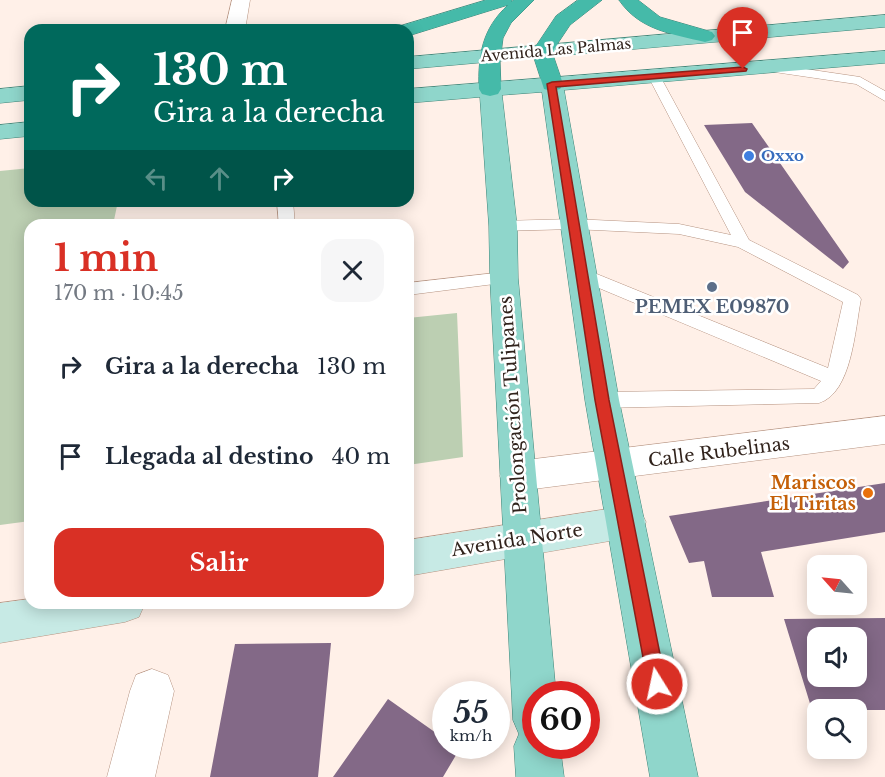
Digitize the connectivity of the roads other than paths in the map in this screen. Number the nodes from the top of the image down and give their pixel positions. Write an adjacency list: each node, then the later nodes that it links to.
1 (241, 0): 8 (street)
2 (503, 0): 6 (highway)
3 (525, 0): 12 (highway)
4 (593, 0): 11 (highway)
5 (628, 0): 10 (highway)
6 (485, 4): 9 (highway)
7 (885, 21): 10 (main road, Avenida Las Palmas)
8 (236, 24)
9 (414, 28)
10 (705, 36): 11 (main road, Avenida Las Palmas)
11 (542, 52): 12 (main road, Avenida Las Palmas); 17 (highway)
12 (488, 56): 14 (main road, Avenida Las Palmas); 18 (highway)
13 (885, 57): 15 (main road, Avenida Las Palmas)
14 (414, 62)
15 (765, 67): 16 (main road, Avenida Las Palmas); 22 (lane)
16 (654, 76): 17 (main road, Avenida Las Palmas); 27 (lane)
17 (552, 84): 18 (main road, Avenida Las Palmas); 25 (main road)
18 (490, 89): 20 (main road, Avenida Las Palmas); 26 (main road, Prolongación Tulipanes)
19 (24, 94): 21 (main road)
20 (414, 95)
21 (0, 96)
22 (884, 96)
23 (24, 130): 24 (main road)
24 (0, 132)
25 (573, 224): 26 (lane); 27 (lane); 28 (main road)
26 (503, 226): 29 (main road, Prolongación Tulipanes)
27 (742, 243): 31 (lane)
28 (581, 274): 31 (lane); 32 (main road)
29 (504, 278): 30 (lane); 35 (main road, Prolongación Tulipanes)
30 (414, 288)
31 (834, 379): 32 (lane)
32 (602, 400): 34 (main road)
33 (885, 430): 34 (street, Calle Rubelinas)
34 (615, 465): 35 (street, Calle Rubelinas); 36 (main road)
35 (518, 476): 37 (main road, Prolongación Tulipanes)
36 (627, 522): 37 (street, Avenida Norte); 46 (main road)
37 (522, 540): 38 (street, Avenida Norte); 41 (main road, Prolongación Tulipanes)
38 (414, 557)
39 (88, 609): 40 (street)
40 (0, 623)
41 (533, 681)
42 (152, 691): 44 (street)
43 (538, 759): 45 (main road)
44 (131, 777)
45 (540, 777)
46 (674, 777)

